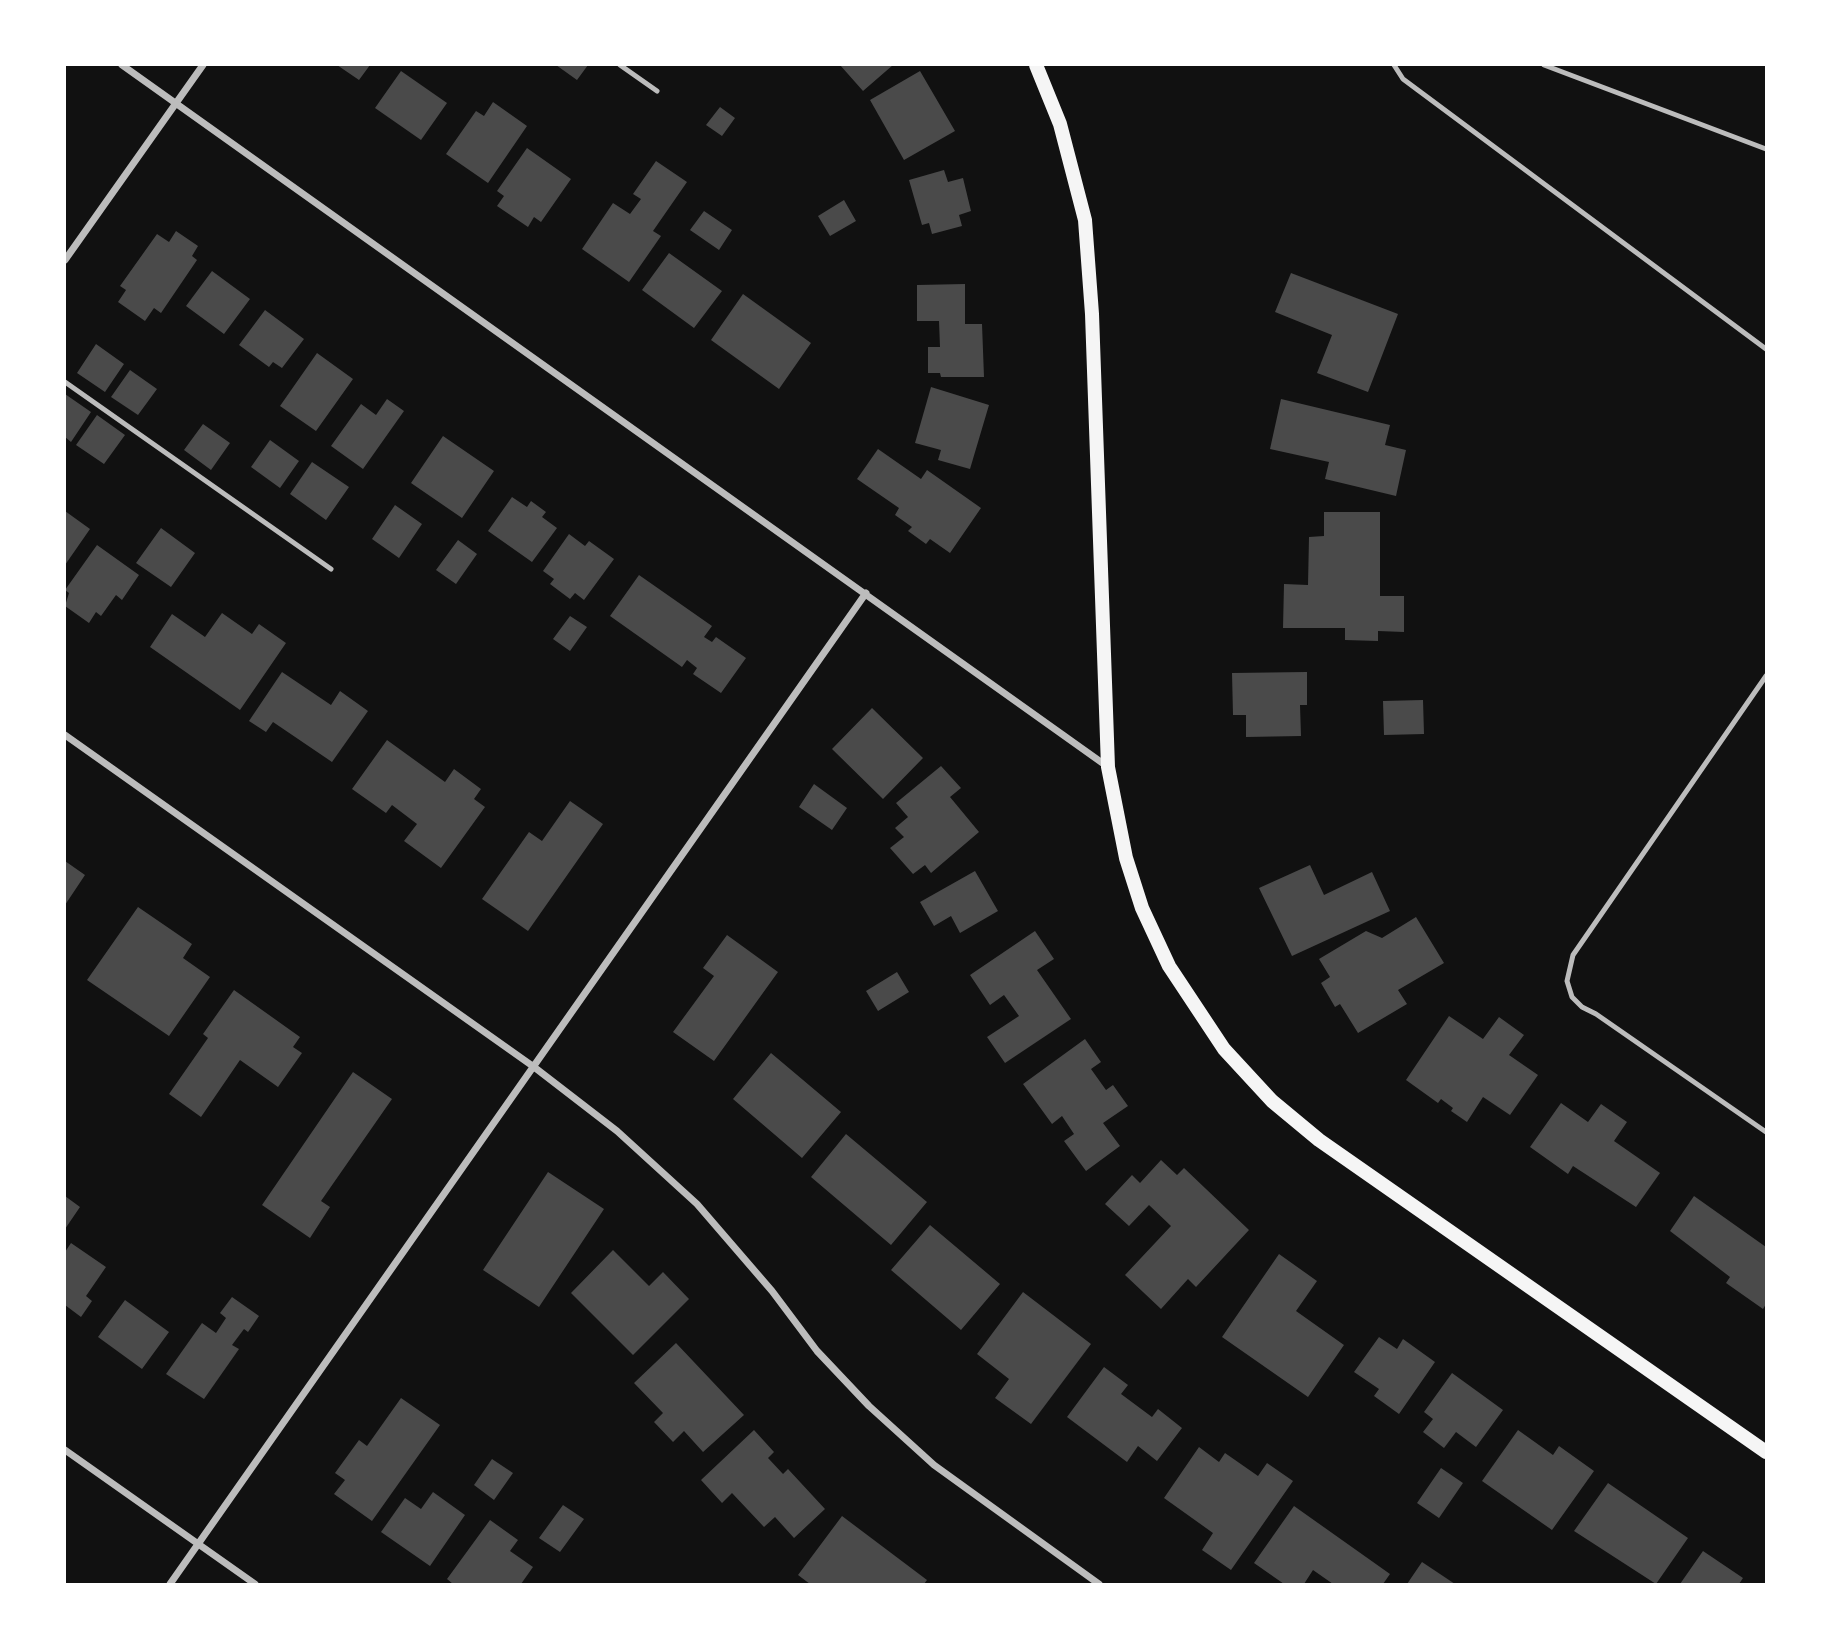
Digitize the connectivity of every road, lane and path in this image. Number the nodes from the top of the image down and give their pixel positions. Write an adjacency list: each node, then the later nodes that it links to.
1 (122, 65): 8 (street)
2 (203, 65): 8 (street)
3 (620, 65): 7 (lane)
4 (1036, 65): 17 (main road)
5 (1394, 65): 11 (lane)
6 (1544, 65): 9 (lane)
7 (657, 91)
8 (176, 103): 10 (street); 14 (street)
9 (1766, 149)
10 (65, 260)
11 (1766, 349)
12 (65, 382): 13 (lane)
13 (331, 569)
14 (866, 593): 17 (street); 18 (street)
15 (1766, 677): 19 (lane)
16 (65, 735): 18 (street)
17 (1108, 767): 21 (main road)
18 (534, 1067): 22 (street); 25 (street)
19 (1766, 1132)
20 (65, 1450): 22 (street)
21 (1766, 1452)
22 (199, 1545): 23 (street); 24 (street)
23 (170, 1584)
24 (255, 1584)
25 (1099, 1584)

